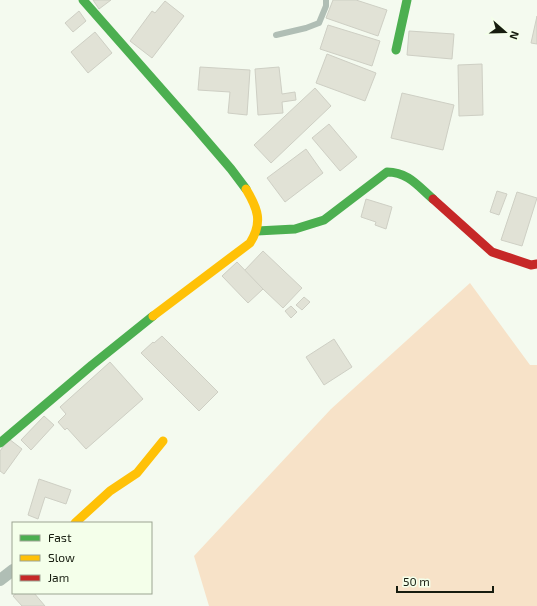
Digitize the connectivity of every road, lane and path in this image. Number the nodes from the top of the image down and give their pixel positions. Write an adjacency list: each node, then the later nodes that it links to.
1 (83, 0): 6 (street)
2 (326, 0): 4 (lane)
3 (407, 0): 5 (street)
4 (276, 35)
5 (396, 50)
6 (257, 231): 7 (street); 9 (street)
7 (537, 264)
8 (163, 441): 10 (street)
9 (0, 443)
10 (77, 522)
11 (12, 571): 12 (street)
12 (0, 580)

